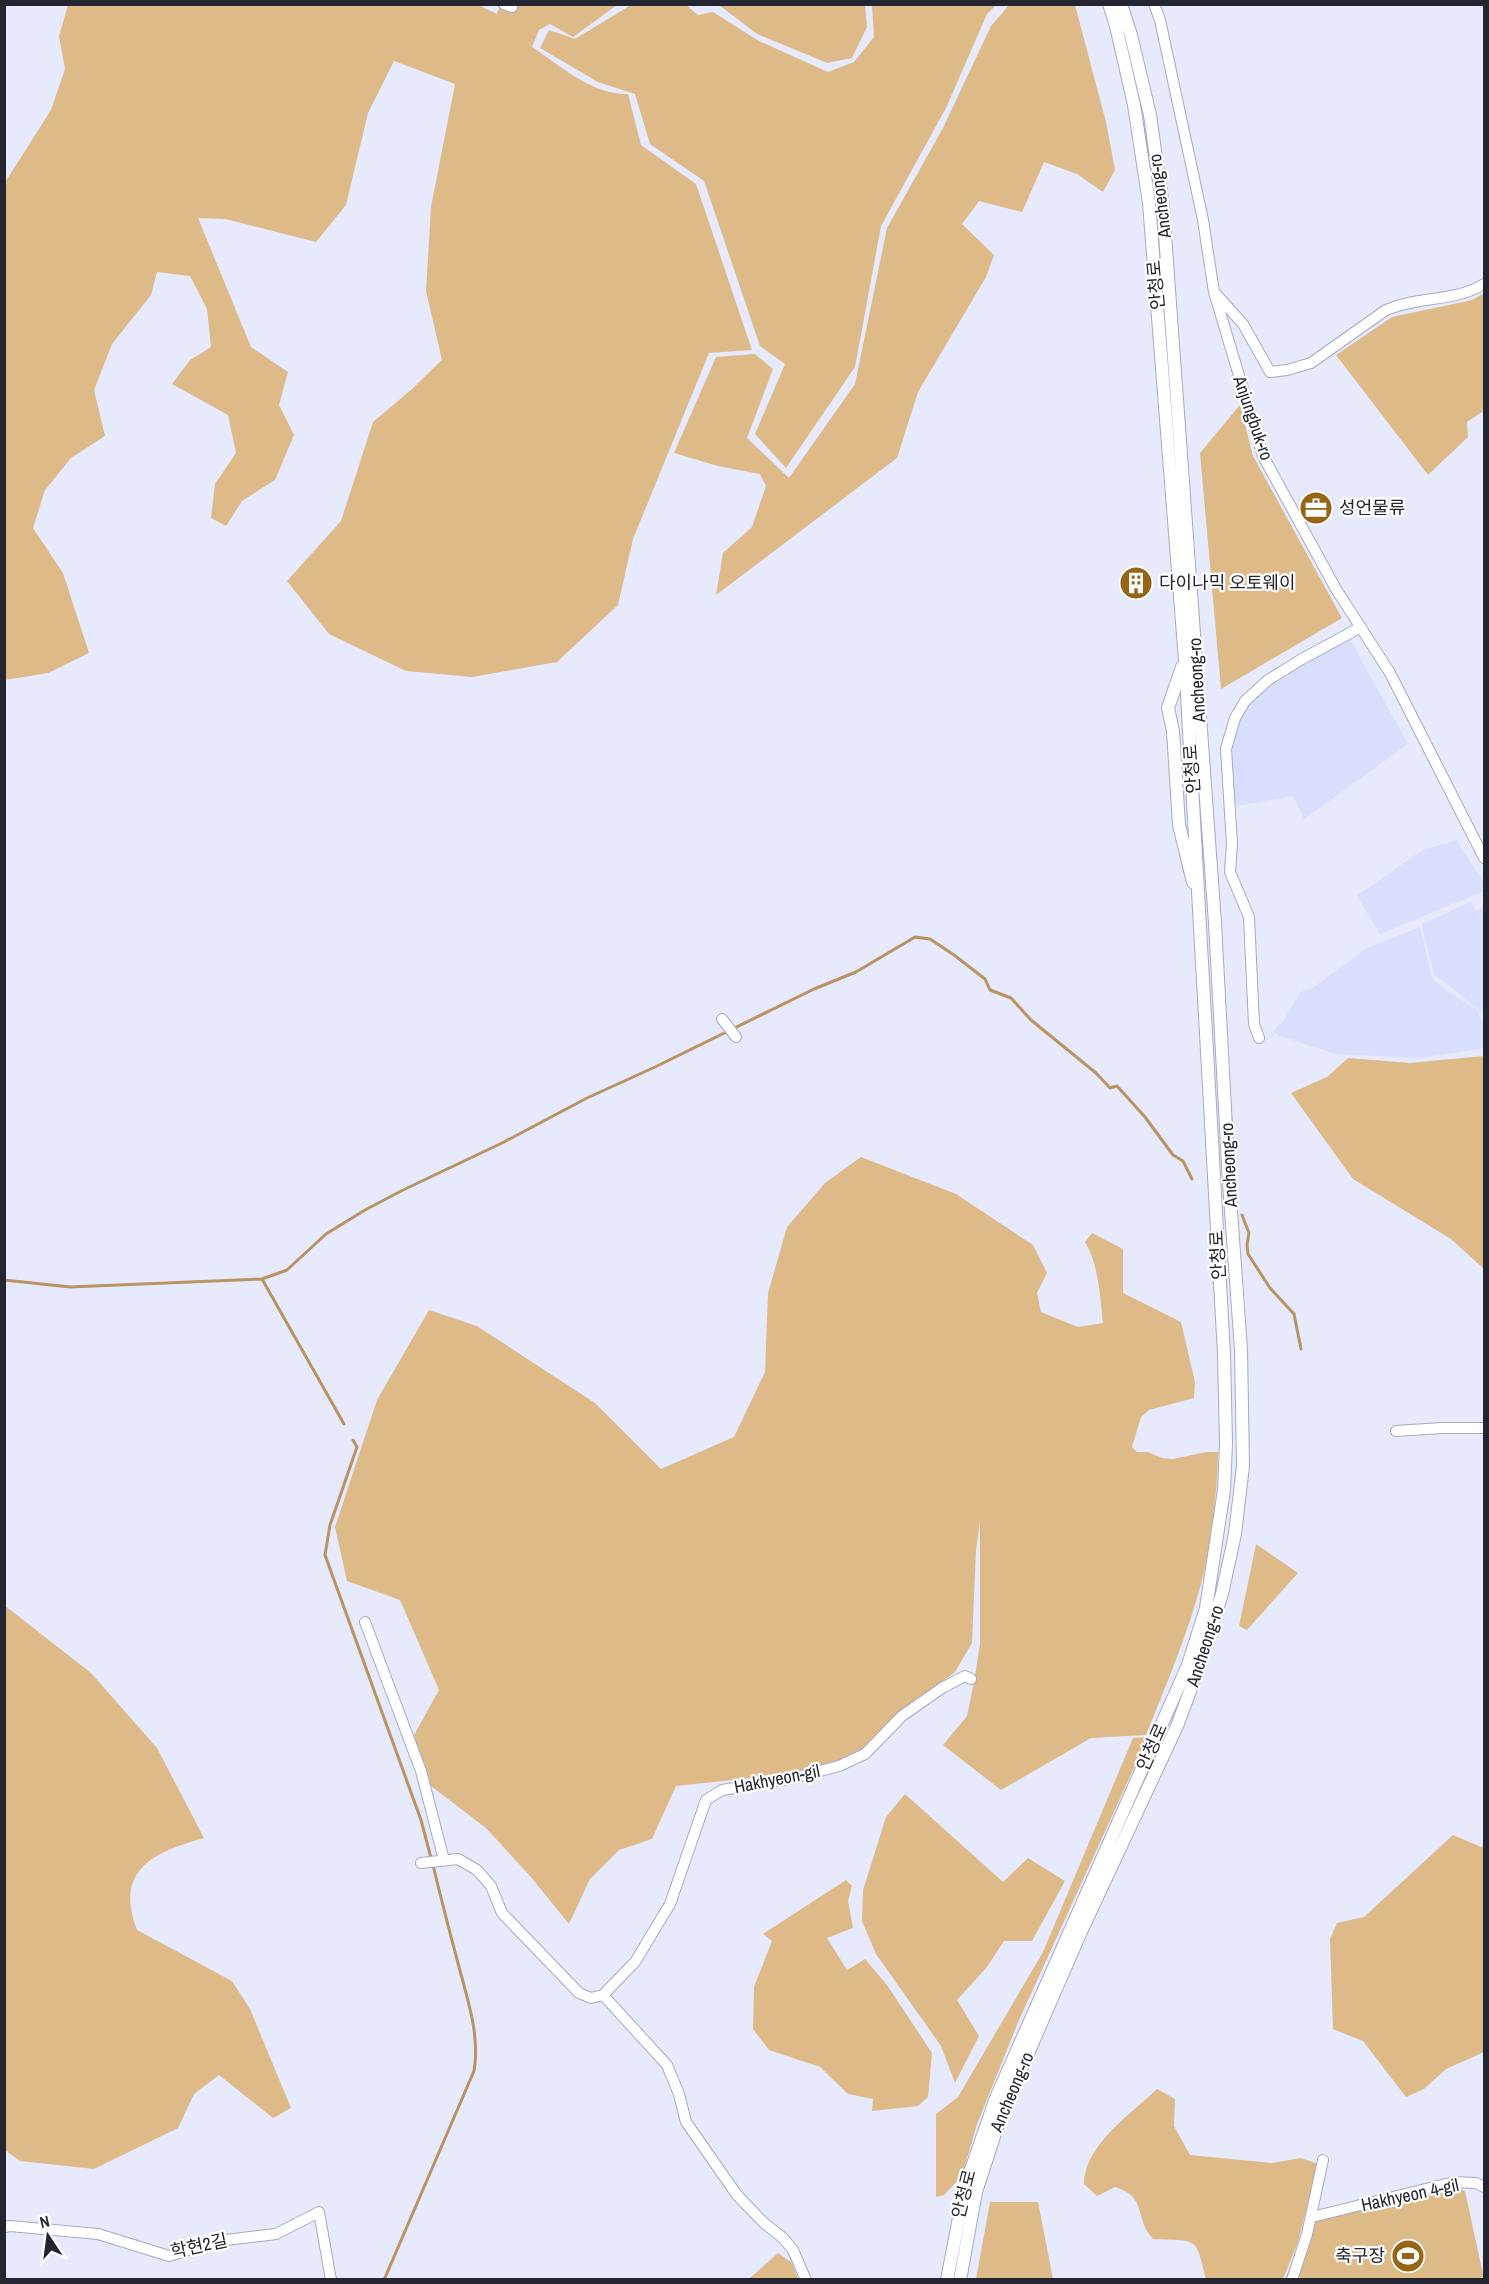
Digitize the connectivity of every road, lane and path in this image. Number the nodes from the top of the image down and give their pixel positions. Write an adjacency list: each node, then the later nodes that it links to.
1 (504, 4): 2 (street)
2 (513, 4)
3 (1108, 4): 9 (street, 안청로)
4 (1121, 4): 29 (street, Ancheong-ro)
5 (1154, 4): 7 (street, Anjungbuk-ro)
6 (1485, 284): 7 (street)
7 (1214, 292): 8 (street, Anjungbuk-ro)
8 (1361, 627): 10 (street, Anjungbuk-ro); 14 (street)
9 (1185, 660): 11 (street, 안청로); 11 (street)
10 (1485, 858)
11 (1200, 908): 28 (street, 안청로)
12 (722, 1019): 13 (street)
13 (736, 1037)
14 (1259, 1038)
15 (1485, 1428): 16 (street)
16 (1396, 1431)
17 (365, 1622): 19 (street)
18 (971, 1680): 21 (street, Hakhyeon-gil)
19 (444, 1860): 20 (street); 21 (street)
20 (421, 1863)
21 (603, 1995): 27 (street)
22 (1323, 2160): 24 (street)
23 (1485, 2187): 24 (street, Hakhyeon 4-gil)
24 (1312, 2217): 30 (street)
25 (4, 2227): 26 (street, 학현2길)
26 (331, 2280)
27 (806, 2280)
28 (947, 2280)
29 (960, 2280)
30 (1292, 2280)

